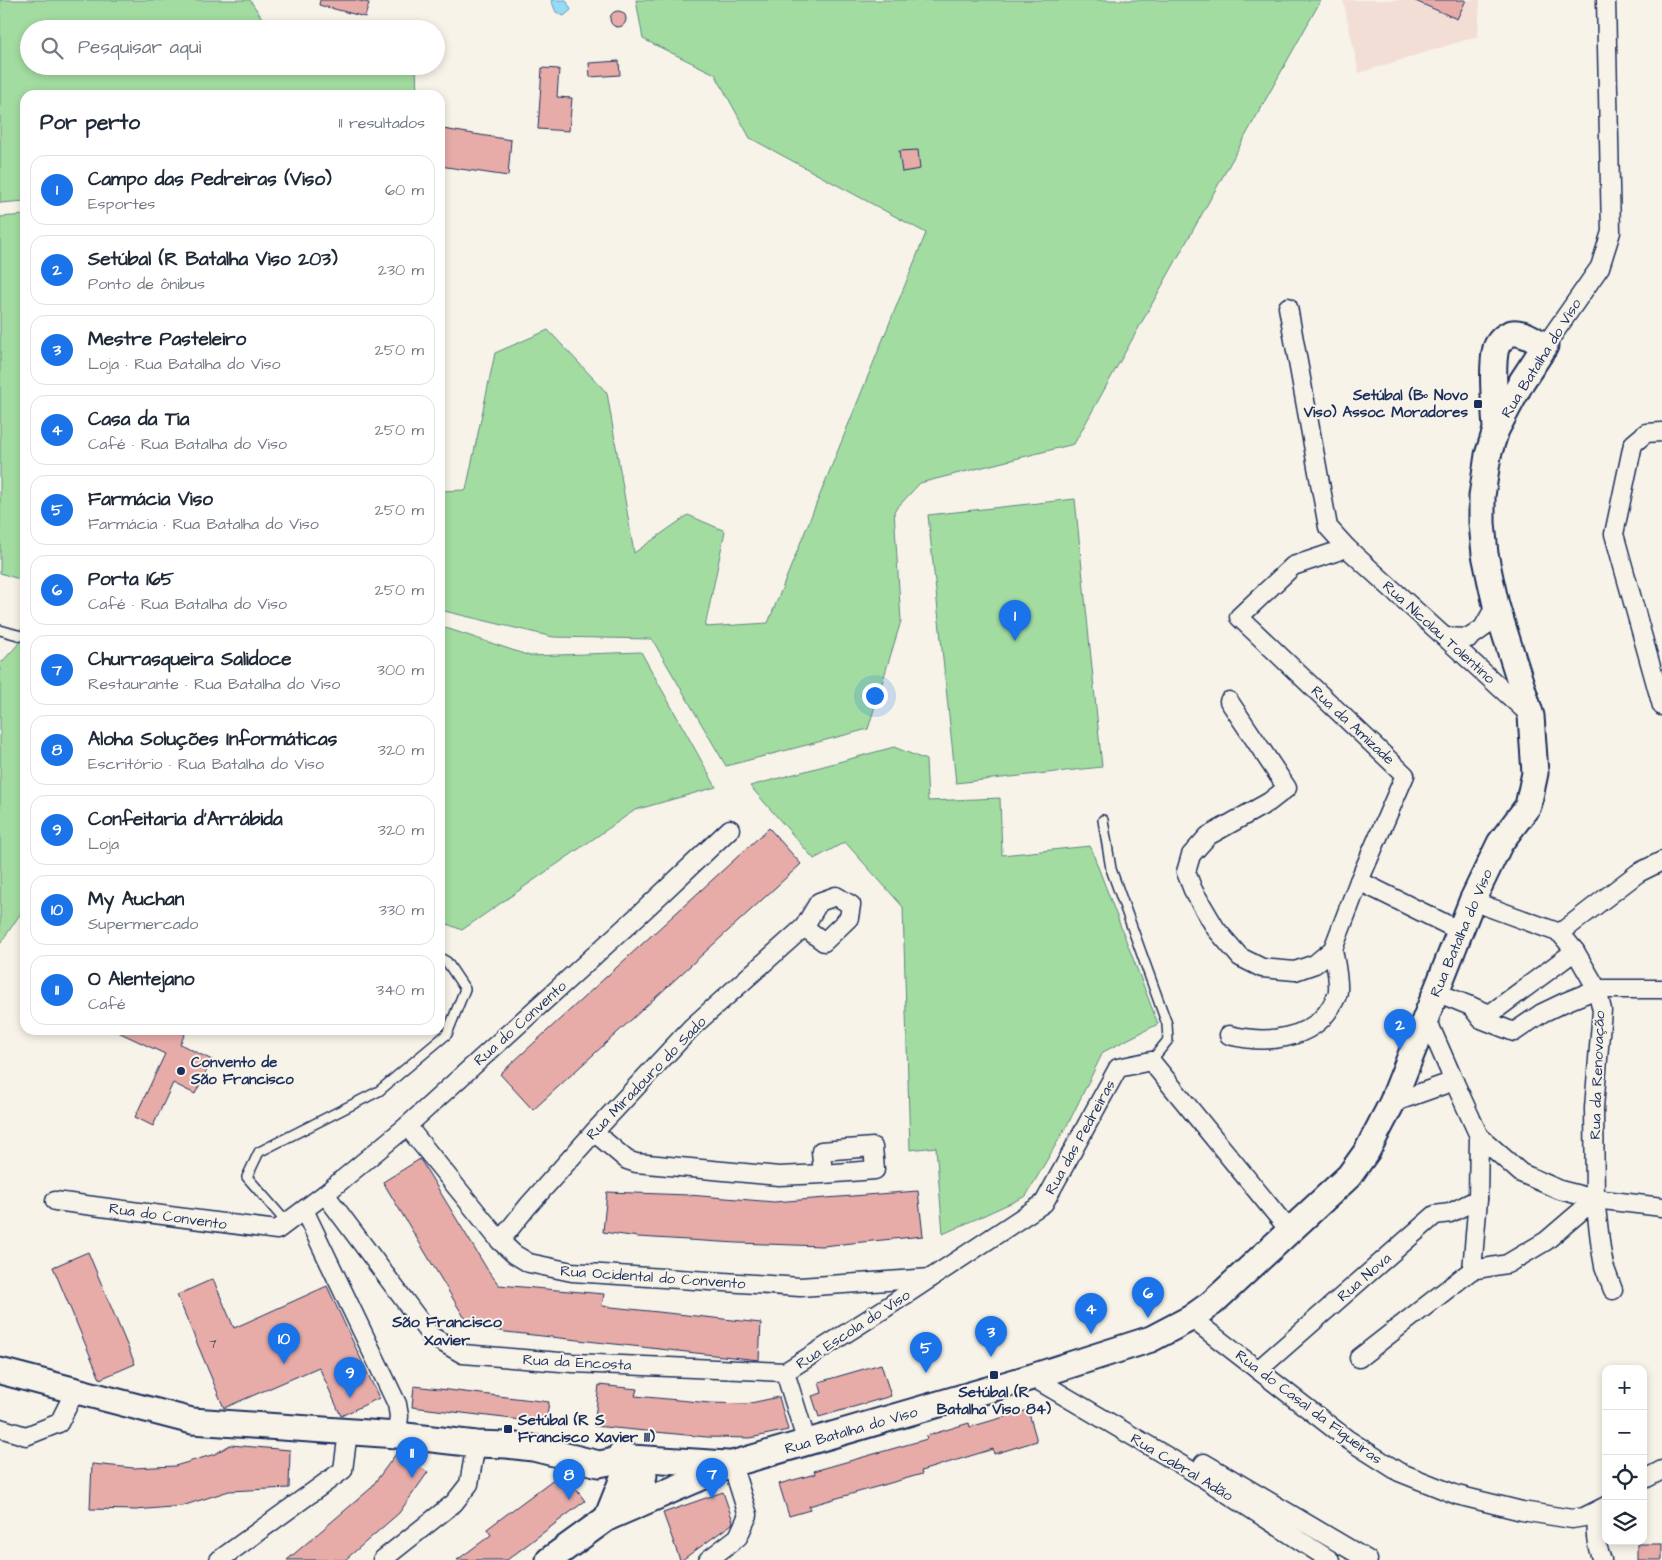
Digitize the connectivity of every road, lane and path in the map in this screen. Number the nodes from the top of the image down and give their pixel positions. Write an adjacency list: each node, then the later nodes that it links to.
1 (1606, 0): 3 (street, Rua Batalha do Viso)
2 (1288, 306): 6 (street, Rua Nicolau Tolentino)
3 (1546, 346): 4 (street, Rua Batalha do Viso); 4 (street)
4 (1496, 430): 7 (street, Rua Batalha do Viso)
5 (1662, 432): 12 (street)
6 (1347, 548): 10 (street, Rua Nicolau Tolentino); 17 (street, Rua da Amizade)
7 (1496, 605): 10 (street); 13 (street, Rua Batalha do Viso)
8 (0, 630): 9 (lane)
9 (20, 636)
10 (1444, 637): 13 (street, Rua Nicolau Tolentino)
11 (1229, 701): 22 (street)
12 (1662, 706)
13 (1531, 716): 18 (street, Rua Batalha do Viso)
14 (1103, 820): 31 (lane)
15 (730, 829): 34 (street, Rua do Convento)
16 (1662, 861): 21 (street)
17 (1359, 881): 20 (street); 22 (street)
18 (1472, 901): 20 (street, Rua Batalha do Viso); 21 (street)
19 (804, 927): 35 (street, Rua Miradouro do Sado)
20 (1460, 931): 27 (street, Rua Batalha do Viso)
21 (1560, 933): 23 (street, Rua da Renovação)
22 (1333, 949): 30 (street)
23 (1575, 951): 25 (street, Rua da Renovação); 28 (street)
24 (445, 961): 44 (lane)
25 (1597, 989): 26 (street); 28 (street); 40 (street, Rua da Renovação)
26 (1662, 989)
27 (1436, 992): 28 (street); 29 (street, Rua Batalha do Viso)
28 (1471, 1006)
29 (1426, 1017): 32 (street); 33 (street, Rua Batalha do Viso)
30 (1229, 1035)
31 (1151, 1061): 45 (street); 48 (street, Rua das Pedreiras)
32 (1454, 1081): 33 (street); 36 (street)
33 (1392, 1103): 45 (street, Rua Batalha do Viso)
34 (407, 1126): 38 (street, Rua do Convento); 46 (street, Rua Ocidental do Convento)
35 (594, 1132): 37 (street); 46 (street, Rua Miradouro do Sado)
36 (1479, 1136): 39 (street); 40 (street)
37 (822, 1174)
38 (325, 1194): 43 (street, Rua do Convento); 54 (street, Rua da Encosta)
39 (1478, 1199): 47 (street); 52 (street, Rua Nova)
40 (1595, 1199): 42 (street); 47 (street); 49 (street, Rua da Renovação)
41 (55, 1201): 44 (street, Rua do Convento)
42 (1662, 1207)
43 (304, 1210): 44 (street, Rua do Convento); 59 (street)
44 (287, 1223)
45 (1289, 1230): 50 (street, Rua Batalha do Viso)
46 (500, 1241): 48 (street, Rua Ocidental do Convento)
47 (1472, 1270): 51 (street)
48 (932, 1278): 54 (street, Rua Escola do Viso)
49 (1614, 1290)
50 (1191, 1318): 52 (street, Rua do Casal da Figueiras); 55 (street, Rua Batalha do Viso)
51 (1359, 1358)
52 (1258, 1370): 68 (street, Rua do Casal da Figueiras)
53 (0, 1371): 56 (street)
54 (785, 1372): 60 (street, Rua Escola do Viso)
55 (1032, 1377): 60 (street, Rua Batalha do Viso); 65 (street, Rua Cabral Adão)
56 (76, 1391): 57 (street); 58 (street)
57 (0, 1428)
58 (348, 1432): 59 (street); 70 (street)
59 (397, 1435): 61 (street)
60 (806, 1443): 63 (street, Rua Batalha do Viso)
61 (476, 1444): 62 (street); 71 (street)
62 (631, 1458): 63 (street); 67 (street); 69 (street)
63 (732, 1464): 67 (street, Rua Batalha do Viso); 73 (street)
64 (1662, 1470): 66 (street)
65 (1197, 1474): 74 (street, Rua Cabral Adão); 75 (street)
66 (1647, 1478)
67 (639, 1504): 69 (street, Rua Batalha do Viso)
68 (1601, 1509): 76 (street)
69 (607, 1518): 72 (street, Rua Batalha do Viso)
70 (219, 1560)
71 (382, 1560)
72 (549, 1560)
73 (708, 1560)
74 (1330, 1560)
75 (1368, 1560)
76 (1602, 1560)

